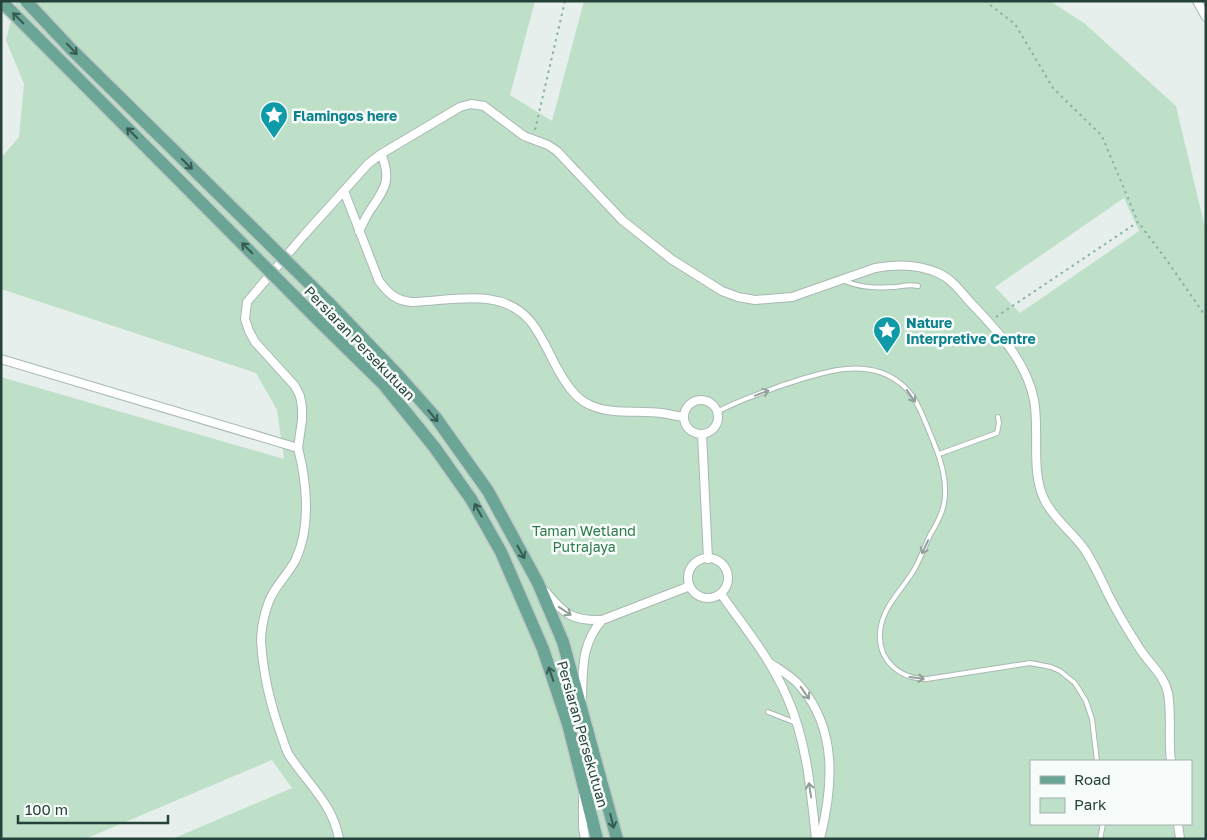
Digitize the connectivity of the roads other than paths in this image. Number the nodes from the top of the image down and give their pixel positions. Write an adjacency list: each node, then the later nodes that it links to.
1 (2, 1): 28 (main road, Persiaran Persekutuan, one-way to 1, bridge)
2 (26, 1): 18 (main road, Persiaran Persekutuan, one-way to 18, bridge)
3 (1197, 1): 4 (street)
4 (1206, 17)
5 (380, 154): 6 (street); 7 (street); 8 (street)
6 (344, 191): 7 (street); 15 (street)
7 (360, 231): 12 (street)
8 (841, 279): 9 (lane); 27 (street)
9 (918, 286)
10 (1, 359): 15 (street)
11 (717, 412): 12 (street); 14 (street); 16 (lane, one-way to 16)
12 (684, 417): 14 (street)
13 (998, 417): 16 (lane)
14 (702, 434): 17 (street)
15 (298, 448): 31 (street)
16 (939, 454): 26 (lane, one-way to 26)
17 (708, 559): 19 (street); 20 (street)
18 (538, 583): 21 (street, one-way to 21); 23 (main road, Persiaran Persekutuan)
19 (690, 586): 20 (street); 21 (street)
20 (721, 594): 22 (street)
21 (602, 620): 23 (street)
22 (769, 661): 25 (street); 36 (street, one-way to 36)
23 (581, 708): 34 (main road, Persiaran Persekutuan, one-way to 34)
24 (768, 712): 25 (lane)
25 (797, 724): 35 (street, one-way to 25)
26 (1098, 760)
27 (1171, 760)
28 (584, 785): 32 (street); 33 (main road, Persiaran Persekutuan)
29 (1103, 825): 37 (lane)
30 (1178, 825): 38 (street)
31 (339, 839)
32 (585, 839)
33 (597, 839)
34 (617, 839)
35 (816, 839)
36 (820, 839)
37 (1100, 839)
38 (1180, 839)

